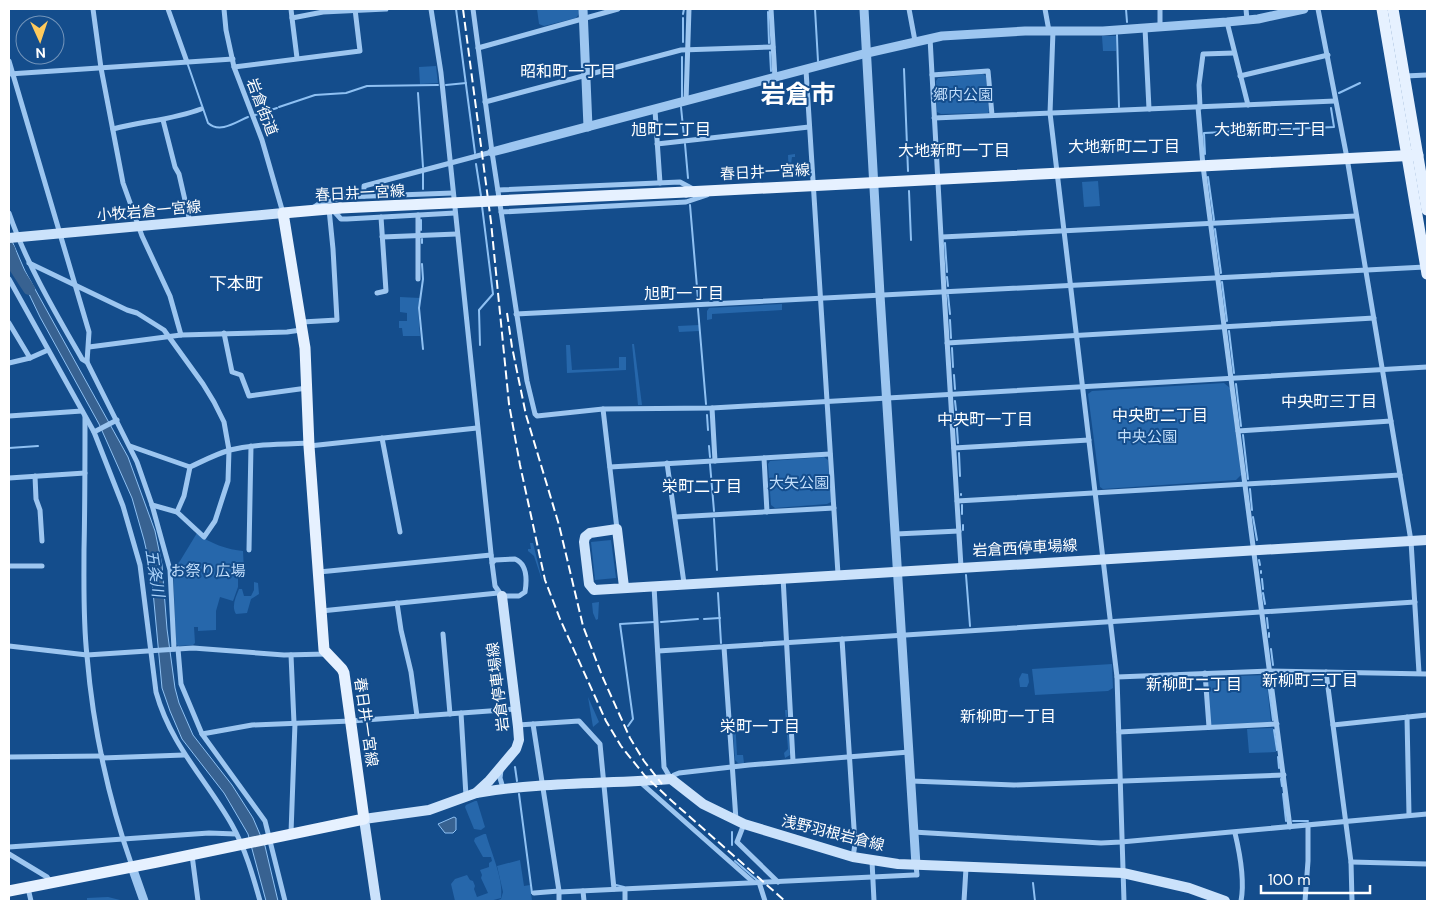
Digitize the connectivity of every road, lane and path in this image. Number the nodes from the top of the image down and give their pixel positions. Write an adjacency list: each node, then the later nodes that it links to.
1 (93, 9): 41 (street)
2 (168, 9): 39 (street)
3 (224, 9): 37 (street, 岩倉街道)
4 (291, 9): 22 (street)
5 (355, 9): 6 (street); 22 (street); 36 (street)
6 (386, 9)
7 (431, 9): 69 (street)
8 (473, 9): 31 (street)
9 (618, 9): 21 (street)
10 (689, 9): 32 (street)
11 (771, 9): 30 (street)
12 (864, 9): 34 (street)
13 (909, 9): 29 (street)
14 (1045, 9): 27 (street)
15 (1160, 9): 25 (street)
16 (1246, 9): 23 (street)
17 (1304, 9): 23 (street)
18 (1318, 9): 35 (street)
19 (1382, 9): 67 (main road)
20 (1393, 9): 48 (main road)
21 (583, 13): 31 (street); 46 (street)
22 (292, 18): 36 (street)
23 (1247, 20): 24 (street)
24 (1227, 22): 25 (street); 33 (street)
25 (1160, 27): 26 (street)
26 (1145, 28): 27 (street); 56 (street)
27 (1051, 31): 28 (street); 58 (street)
28 (930, 38): 29 (street); 44 (street)
29 (915, 41): 34 (street)
30 (773, 47): 32 (street); 49 (street)
31 (478, 48): 52 (street)
32 (688, 49): 46 (street); 50 (street)
33 (1234, 53): 47 (street); 54 (street)
34 (867, 54): 42 (street); 73 (street)
35 (1328, 55): 47 (street); 51 (street)
36 (297, 58): 40 (street)
37 (233, 59): 39 (street); 40 (street, 岩倉街道)
38 (9, 61): 43 (street)
39 (187, 62): 41 (street)
40 (234, 67): 86 (street, 岩倉街道)
41 (101, 68): 43 (street); 64 (street)
42 (806, 70): 49 (street); 62 (street)
43 (11, 74): 95 (street)
44 (932, 75): 59 (street); 60 (street)
45 (1427, 75): 48 (street)
46 (586, 76): 52 (street); 63 (street)
47 (1240, 76): 53 (street)
48 (1405, 76): 67 (main road)
49 (775, 78): 50 (street)
50 (686, 101): 57 (street)
51 (1336, 101): 53 (street); 68 (street)
52 (485, 102): 66 (street)
53 (1248, 104): 54 (street)
54 (1199, 107): 56 (street); 70 (street)
55 (201, 109): 61 (street)
56 (1150, 109): 58 (street)
57 (654, 110): 63 (street); 65 (street)
58 (1050, 113): 59 (street); 71 (street)
59 (992, 115): 60 (street)
60 (934, 118): 72 (street)
61 (163, 120): 64 (street); 91 (street)
62 (810, 126): 65 (street); 75 (street)
63 (588, 127): 66 (street)
64 (113, 129): 93 (street)
65 (657, 144): 74 (street)
66 (492, 152): 69 (street); 76 (street)
67 (1418, 155): 68 (main road, 春日井一宮線); 83 (main road); 103 (main road)
68 (1347, 158): 70 (main road, 春日井一宮線); 89 (street)
69 (450, 164): 79 (street); 80 (street)
70 (1203, 166): 71 (main road, 春日井一宮線); 92 (street)
71 (1056, 173): 72 (main road, 春日井一宮線); 94 (street)
72 (937, 179): 73 (main road, 春日井一宮線); 99 (street)
73 (874, 182): 75 (main road, 春日井一宮線); 111 (street)
74 (660, 183): 76 (street); 78 (street)
75 (813, 185): 77 (main road, 春日井一宮線); 112 (street)
76 (498, 190): 84 (street)
77 (724, 190): 78 (main road, 春日井一宮線); 84 (street)
78 (691, 191): 81 (main road, 春日井一宮線, bridge)
79 (453, 193): 80 (street); 87 (street)
80 (364, 196): 82 (street)
81 (333, 208): 82 (main road, 春日井一宮線); 90 (street); 116 (street)
82 (310, 210): 86 (main road, 春日井一宮線)
83 (1427, 210)
84 (501, 212): 113 (street)
85 (9, 213): 100 (street)
86 (283, 213): 91 (main road, 小牧岩倉一宮線); 116 (main road)
87 (455, 213): 88 (street); 96 (street)
88 (418, 215): 90 (street); 97 (street)
89 (1356, 216): 92 (street); 102 (street)
90 (380, 217): 98 (street)
91 (190, 222): 93 (main road, 小牧岩倉一宮線)
92 (1210, 224): 94 (street); 104 (street)
93 (140, 227): 95 (main road, 小牧岩倉一宮線); 119 (street)
94 (1064, 231): 99 (street); 108 (street)
95 (60, 234): 100 (main road, 小牧岩倉一宮線); 107 (street)
96 (457, 234): 97 (street); 142 (street)
97 (418, 236): 98 (street); 105 (street)
98 (382, 237): 110 (street)
99 (942, 237): 109 (street)
100 (13, 238): 101 (street)
101 (29, 262): 107 (street); 126 (street)
102 (1366, 270): 103 (street); 104 (street); 114 (street)
103 (1427, 271)
104 (1217, 277): 108 (street); 117 (street)
105 (418, 279)
106 (9, 281): 124 (street)
107 (75, 284): 121 (street); 123 (street)
108 (1070, 285): 109 (street); 120 (street)
109 (944, 291): 111 (street); 122 (street)
110 (377, 292)
111 (880, 295): 112 (street); 134 (street)
112 (820, 298): 113 (street); 135 (street)
113 (516, 314): 137 (street)
114 (1374, 318): 117 (street); 129 (street)
115 (9, 323): 125 (street)
116 (301, 326): 118 (street); 132 (main road)
117 (1224, 326): 120 (street); 130 (street)
118 (224, 333): 119 (street); 132 (street)
119 (181, 335): 121 (street)
120 (1076, 335): 122 (street); 131 (street)
121 (168, 337): 123 (street); 151 (street)
122 (947, 343): 133 (street)
123 (89, 347): 126 (street)
124 (48, 350): 125 (street); 138 (street)
125 (30, 358): 127 (street)
126 (87, 362): 140 (street)
127 (9, 363)
128 (1427, 367): 129 (street)
129 (1382, 370): 130 (street); 141 (street)
130 (1231, 379): 131 (street); 143 (street)
131 (1083, 387): 133 (street); 146 (street)
132 (307, 388): 147 (main road)
133 (950, 395): 134 (street); 150 (street)
134 (887, 399): 135 (street); 173 (street)
135 (827, 402): 136 (street); 152 (street)
136 (712, 408): 137 (street); 154 (street)
137 (602, 409): 157 (street)
138 (84, 414): 139 (street); 144 (street); 158 (street)
139 (9, 416)
140 (117, 420): 144 (street); 148 (street)
141 (1391, 421): 143 (street); 159 (street)
142 (477, 428): 145 (street); 179 (street)
143 (1238, 431): 162 (street)
144 (94, 432): 205 (street)
145 (382, 438): 147 (street); 172 (street)
146 (1089, 440): 150 (street); 163 (street)
147 (309, 445): 149 (street); 186 (main road)
148 (130, 446): 156 (street); 165 (street)
149 (251, 446): 151 (street); 177 (street)
150 (954, 448): 164 (street)
151 (229, 450): 156 (street); 167 (street)
152 (830, 454): 153 (street); 166 (street)
153 (764, 458): 154 (street); 168 (street)
154 (715, 460): 155 (street)
155 (667, 463): 157 (street); 169 (street)
156 (190, 467): 167 (street)
157 (610, 467): 170 (street)
158 (85, 473): 160 (street); 208 (street)
159 (1400, 475): 162 (street); 176 (street)
160 (35, 476): 161 (street); 175 (street)
161 (9, 478)
162 (1245, 484): 163 (street); 178 (street)
163 (1096, 492): 164 (street); 180 (street)
164 (957, 501): 171 (street)
165 (152, 505): 167 (street); 204 (street)
166 (834, 508): 168 (street); 187 (street)
167 (177, 512)
168 (767, 512): 169 (street)
169 (675, 517): 189 (street)
170 (617, 529): 191 (main road); 191 (main road, 岩倉西停車場線)
171 (959, 530): 173 (street); 184 (street)
172 (400, 532)
173 (896, 534): 185 (street)
174 (1427, 540): 176 (main road, 岩倉西停車場線)
175 (42, 541)
176 (1411, 541): 178 (main road, 岩倉西停車場線); 193 (street)
177 (249, 550)
178 (1254, 550): 180 (main road, 岩倉西停車場線); 196 (street)
179 (491, 555): 181 (street); 186 (street)
180 (1104, 558): 184 (main road, 岩倉西停車場線); 197 (street)
181 (492, 563): 192 (street); 192 (street)
182 (9, 566): 183 (street)
183 (42, 566)
184 (961, 567): 185 (main road, 岩倉西停車場線)
185 (898, 571): 187 (main road, 岩倉西停車場線); 199 (street)
186 (318, 572): 195 (main road)
187 (838, 574): 188 (main road, 岩倉西停車場線)
188 (782, 578): 189 (main road, 岩倉西停車場線); 201 (street)
189 (684, 583): 190 (main road, 岩倉西停車場線)
190 (654, 585): 191 (main road, 岩倉西停車場線); 206 (street)
191 (624, 587)
192 (500, 594): 194 (street); 216 (main road, 岩倉停車場線)
193 (1415, 602): 196 (street); 213 (street)
194 (397, 603): 195 (street); 219 (street)
195 (320, 611): 207 (main road)
196 (1262, 612): 197 (street); 210 (street)
197 (1111, 621): 199 (street); 215 (street)
198 (443, 634): 218 (street)
199 (902, 636): 200 (street); 231 (street)
200 (842, 639): 201 (street); 233 (street)
201 (786, 643): 203 (street); 236 (street)
202 (9, 646): 208 (street)
203 (724, 647): 206 (street); 238 (street)
204 (176, 649): 205 (street); 209 (street); 230 (street)
205 (150, 651): 208 (street); 232 (street)
206 (658, 651): 240 (street)
207 (326, 654): 209 (street); 222 (main road, 春日井一宮線)
208 (86, 655): 235 (street)
209 (291, 655): 223 (street)
210 (1270, 671): 211 (street); 212 (street); 225 (street)
211 (1326, 672): 213 (street); 227 (street)
212 (1205, 673): 215 (street); 228 (street)
213 (1419, 673): 214 (street)
214 (1427, 674)
215 (1117, 677): 229 (street)
216 (516, 709): 217 (street); 226 (main road, 岩倉停車場線)
217 (461, 713): 218 (street); 247 (street)
218 (450, 714): 219 (street)
219 (417, 716): 222 (street)
220 (1427, 716): 221 (street)
221 (1408, 717): 227 (street); 249 (street)
222 (351, 721): 223 (street); 250 (main road, 春日井一宮線)
223 (295, 723): 230 (street); 257 (street)
224 (533, 724): 226 (street); 244 (street); 245 (street)
225 (1277, 724): 228 (street); 239 (street)
226 (518, 725): 237 (main road, 岩倉停車場線)
227 (1333, 725): 251 (street)
228 (1209, 727): 229 (street)
229 (1119, 732): 241 (street)
230 (202, 734): 258 (street)
231 (909, 752): 233 (street); 242 (street)
232 (184, 755): 235 (street); 259 (street)
233 (849, 756): 236 (street); 265 (street)
234 (9, 757): 235 (street)
235 (102, 757): 260 (street)
236 (793, 761): 238 (street)
237 (502, 767): 246 (street); 247 (main road, 岩倉停車場線)
238 (732, 767): 240 (street); 252 (street)
239 (1284, 775): 241 (street); 254 (street)
240 (671, 779): 243 (main road); 252 (main road, 浅野羽根岩倉線)
241 (1120, 780): 242 (street); 261 (street)
242 (911, 781): 255 (street)
243 (640, 782): 244 (main road); 274 (street)
244 (602, 783): 245 (main road); 278 (street)
245 (542, 784): 246 (main road); 282 (street)
246 (503, 788): 247 (main road)
247 (471, 795): 250 (main road, 岩倉停車場線)
248 (1427, 814): 249 (street)
249 (1409, 815): 251 (street)
250 (364, 819): 257 (main road); 289 (main road)
251 (1346, 821): 253 (street); 267 (street)
252 (740, 822): 265 (main road, 浅野羽根岩倉線); 275 (street)
253 (1308, 825): 254 (street); 299 (street)
254 (1290, 827): 256 (street)
255 (913, 832): 261 (street); 269 (street)
256 (1235, 832): 261 (street); 298 (street)
257 (291, 833): 258 (main road)
258 (270, 838): 259 (main road); 288 (street)
259 (238, 839): 260 (street); 264 (main road); 287 (street)
260 (123, 840): 262 (street); 270 (street)
261 (1121, 842): 272 (street)
262 (9, 847)
263 (9, 854): 276 (street)
264 (192, 855): 270 (main road); 286 (street)
265 (853, 857): 266 (main road, 浅野羽根岩倉線)
266 (872, 861): 269 (main road, 浅野羽根岩倉線); 273 (street)
267 (1351, 862): 268 (street); 300 (street)
268 (1427, 864)
269 (916, 865): 271 (main road, 浅野羽根岩倉線); 273 (street)
270 (132, 867): 276 (main road); 285 (street)
271 (966, 868): 272 (main road, 浅野羽根岩倉線); 295 (street)
272 (1123, 874): 296 (street); 297 (main road, 浅野羽根岩倉線)
273 (873, 878): 275 (street); 294 (street)
274 (756, 882): 275 (street); 279 (street); 293 (street)
275 (778, 882)
276 (51, 883): 277 (main road)
277 (28, 888): 280 (main road); 284 (street)
278 (614, 889): 279 (street); 281 (street)
279 (625, 890): 292 (street)
280 (9, 891)
281 (583, 891): 282 (street); 291 (street)
282 (559, 892): 283 (street); 290 (street)
283 (534, 893)
284 (30, 901)
285 (144, 901)
286 (198, 901)
287 (260, 901)
288 (285, 901)
289 (376, 901)
290 (559, 901)
291 (584, 901)
292 (625, 901)
293 (765, 901)
294 (874, 901)
295 (964, 901)
296 (1124, 901)
297 (1225, 901)
298 (1241, 901)
299 (1305, 901)
300 (1352, 901)

